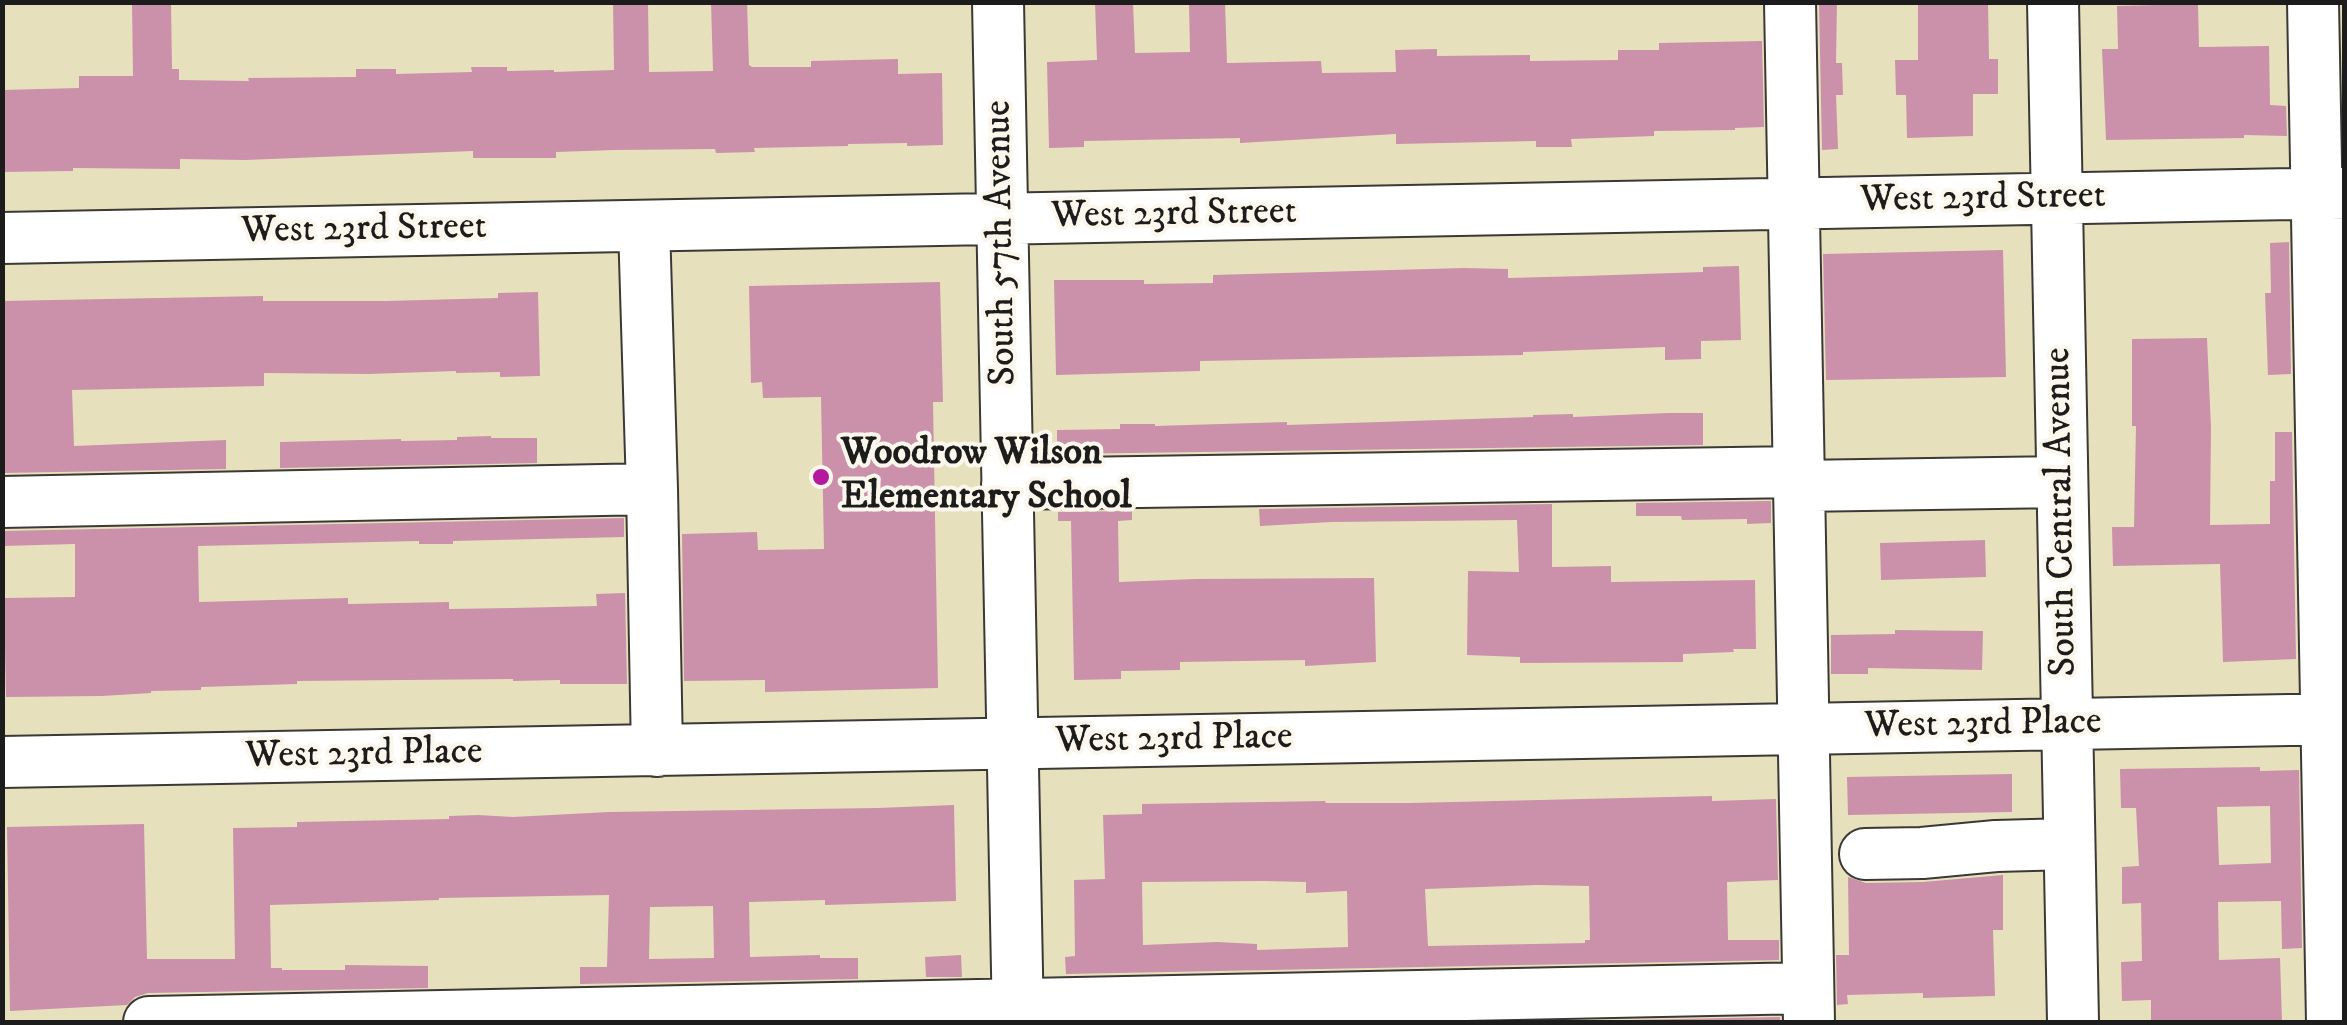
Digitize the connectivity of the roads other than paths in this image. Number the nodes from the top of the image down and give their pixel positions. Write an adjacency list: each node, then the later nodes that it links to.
1 (998, 2): 8 (street, South 57th Avenue)
2 (1790, 2): 7 (street)
3 (2053, 2): 6 (street, South Central Avenue)
4 (2313, 2): 5 (street)
5 (2331, 194): 6 (street, West 23rd Street); 11 (street)
6 (2057, 199): 7 (street, West 23rd Street); 13 (street, South Central Avenue)
7 (1793, 204): 8 (street, West 23rd Street); 12 (street)
8 (1002, 219): 9 (street, West 23rd Street); 14 (street, South 57th Avenue)
9 (644, 226): 10 (street, West 23rd Street); 15 (street)
10 (2, 238)
11 (2333, 455): 17 (street)
12 (1798, 479): 13 (street); 14 (street); 19 (street)
13 (2062, 482): 18 (street, South Central Avenue)
14 (1007, 484): 20 (street, South 57th Avenue)
15 (652, 489): 16 (street); 21 (street)
16 (2, 502)
17 (2336, 720): 18 (street, West 23rd Place); 25 (street)
18 (2067, 725): 19 (street, West 23rd Place); 23 (street, South Central Avenue)
19 (1803, 730): 20 (street, West 23rd Place); 26 (street)
20 (1013, 744): 21 (street, West 23rd Place); 27 (street, South 57th Avenue)
21 (657, 751): 22 (street, West 23rd Place)
22 (2, 762)
23 (2069, 844): 24 (street); 29 (street, South Central Avenue)
24 (1866, 854)
25 (2336, 992)
26 (1808, 1005): 27 (street)
27 (1018, 1014): 28 (street)
28 (149, 1022)
29 (2072, 1022)

